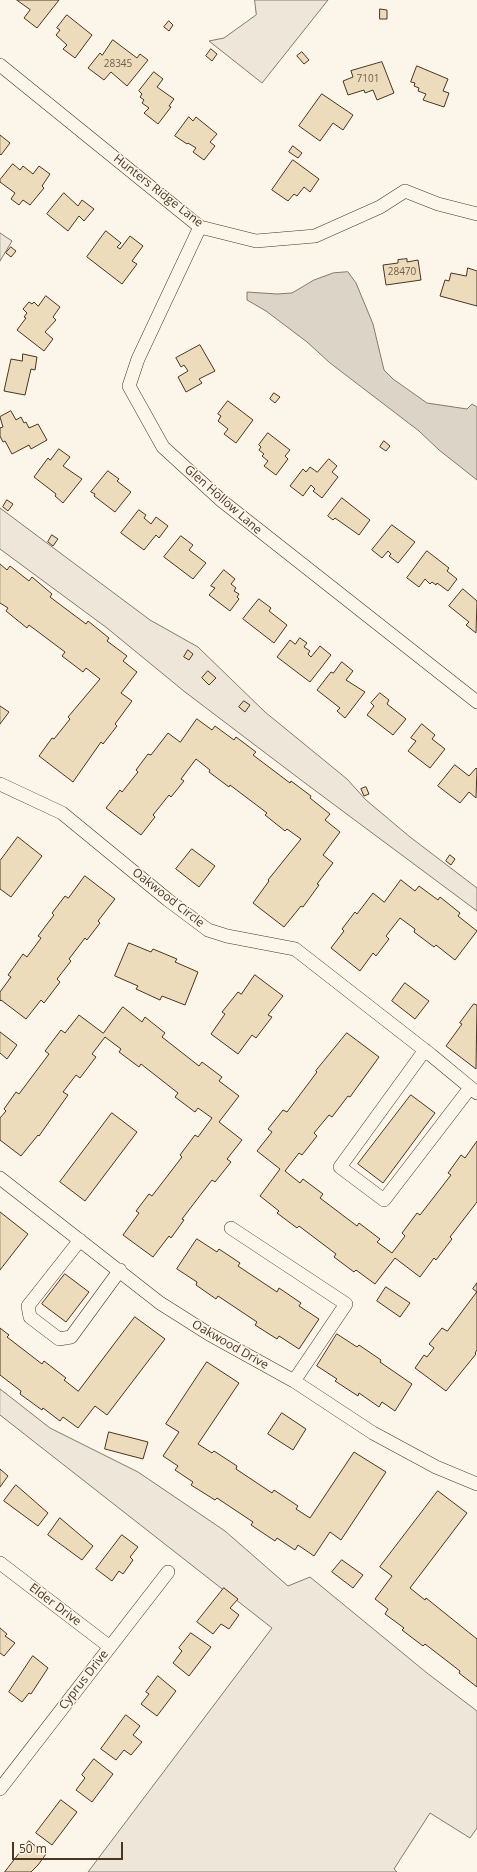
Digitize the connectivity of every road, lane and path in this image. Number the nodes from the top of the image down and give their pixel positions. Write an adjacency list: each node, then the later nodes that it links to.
1 (0, 65): 3 (street, Hunters Ridge Lane)
2 (477, 214): 3 (street, Hunters Ridge Lane)
3 (200, 227): 4 (street, Glen Hollow Lane)
4 (477, 702)
5 (0, 784): 6 (street, Oakwood Circle)
6 (425, 1050): 7 (street, Oakwood Circle); 7 (street)
7 (473, 1090)
8 (1, 1182): 10 (street, Oakwood Drive)
9 (231, 1228): 12 (street)
10 (80, 1240): 11 (street, Oakwood Drive); 11 (street)
11 (120, 1270): 12 (street, Oakwood Drive)
12 (294, 1381): 13 (street, Oakwood Drive)
13 (477, 1484)
14 (0, 1563): 16 (street, Elder Drive)
15 (168, 1572): 16 (street, Cyprus Drive)
16 (110, 1647): 17 (street, Cyprus Drive)
17 (0, 1789)

